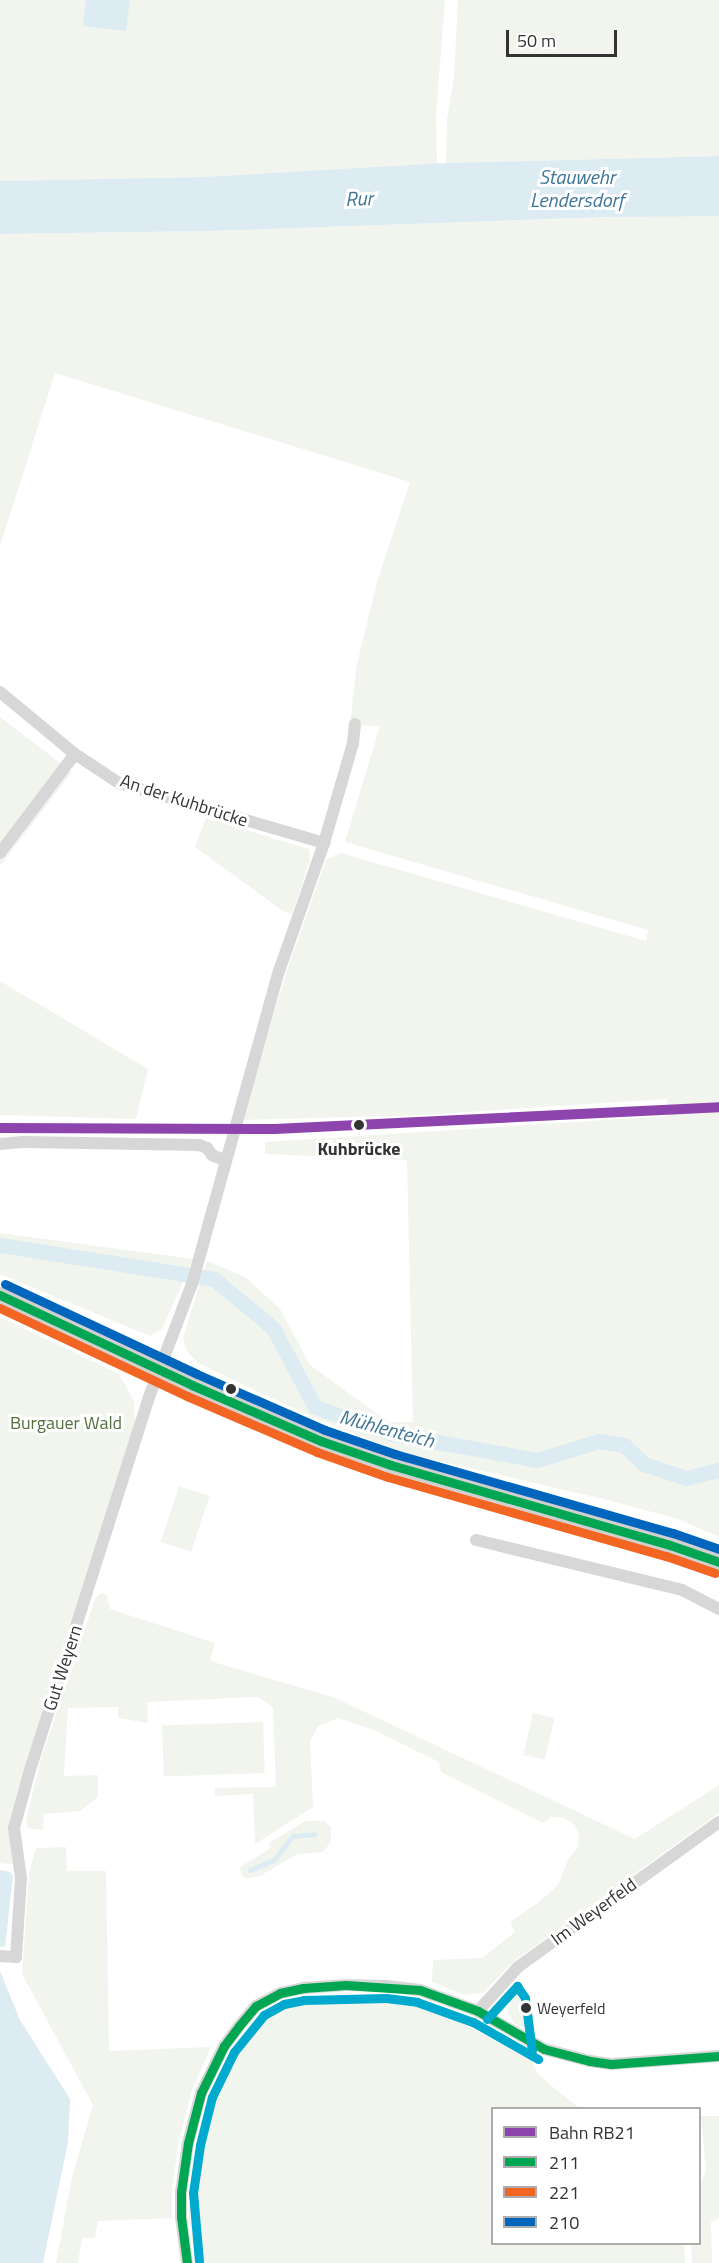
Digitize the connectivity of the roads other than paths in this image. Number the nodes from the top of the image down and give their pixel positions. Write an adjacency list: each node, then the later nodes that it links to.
1 (0, 692): 3 (street, An der Kuhbrücke)
2 (356, 724): 4 (street)
3 (75, 754): 4 (street, An der Kuhbrücke); 5 (street)
4 (324, 843): 7 (street)
5 (0, 853)
6 (0, 1144): 7 (street)
7 (224, 1160): 9 (street)
8 (0, 1295): 9 (main road)
9 (159, 1369): 11 (main road); 14 (street, Gut Weyern)
10 (476, 1540): 12 (street)
11 (719, 1562)
12 (719, 1609)
13 (719, 1822): 15 (street, Im Weyerfeld)
14 (0, 1956)
15 (478, 2012): 16 (street); 17 (street)
16 (719, 2056)
17 (187, 2263)

